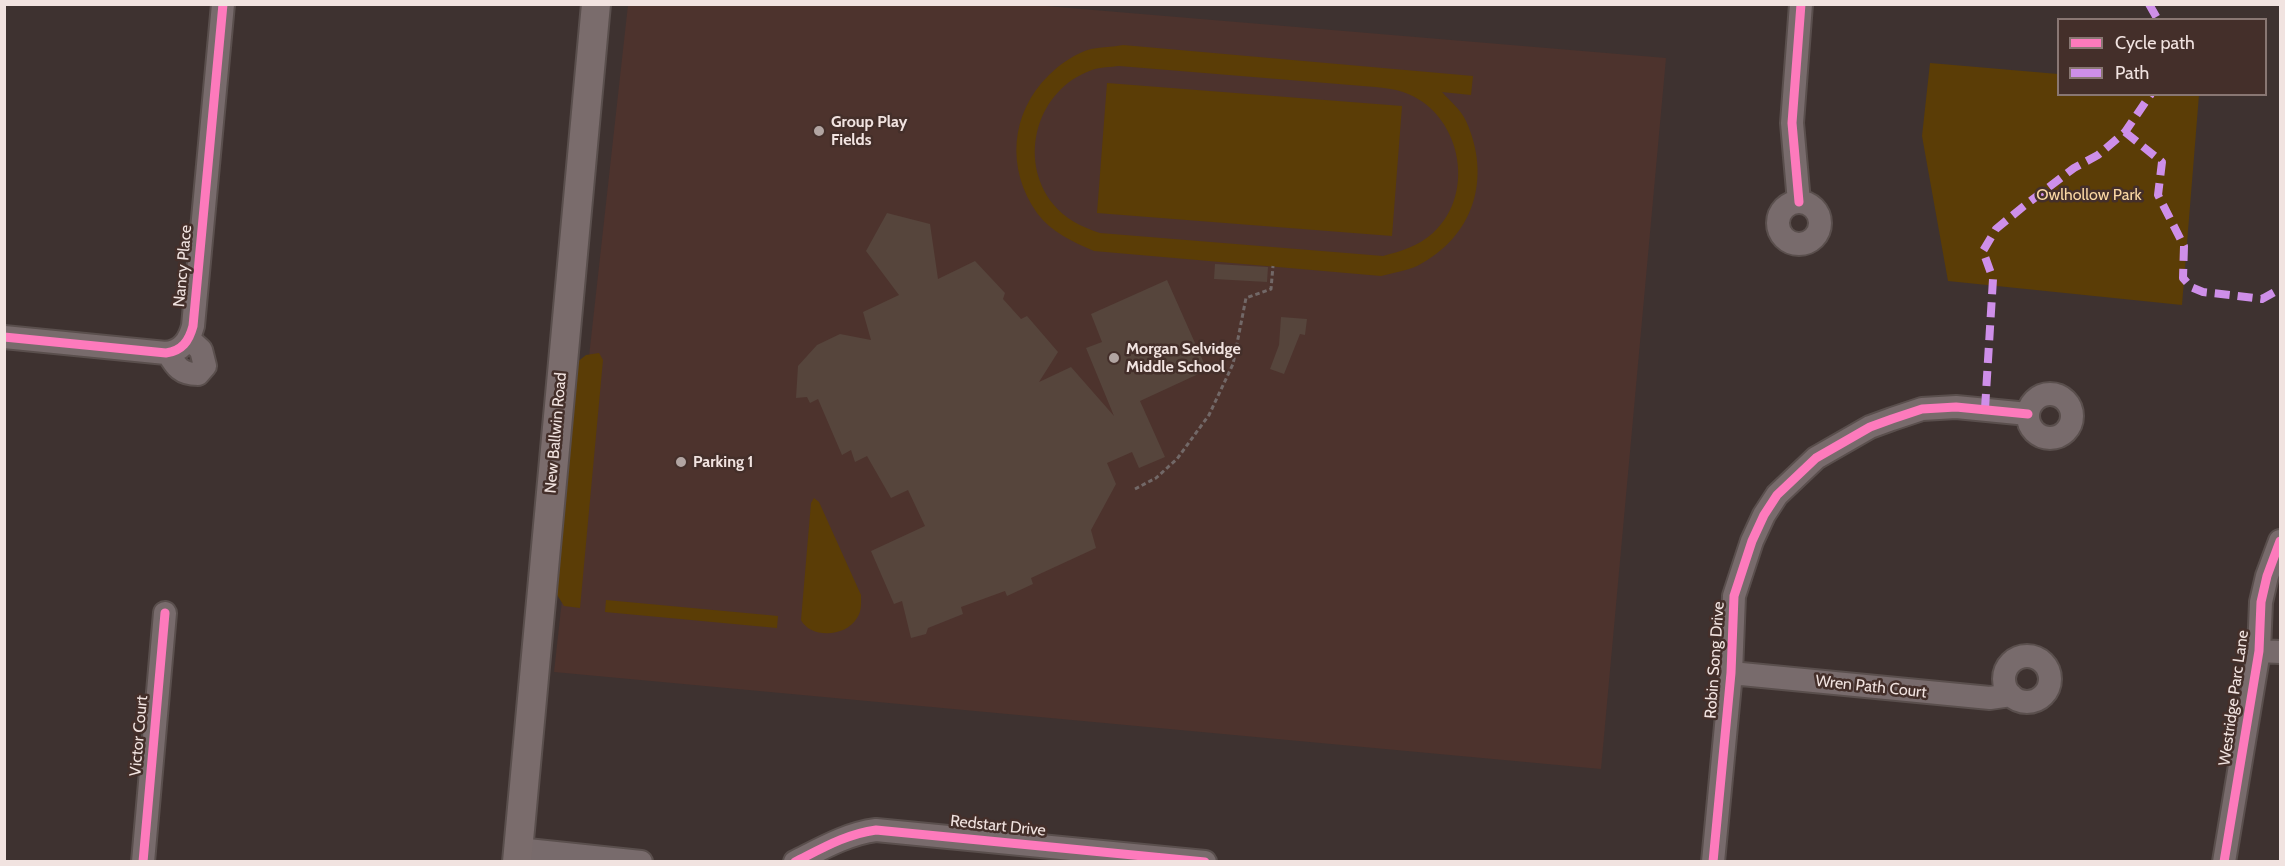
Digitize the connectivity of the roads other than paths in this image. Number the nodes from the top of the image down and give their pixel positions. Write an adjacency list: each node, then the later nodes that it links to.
1 (223, 4): 6 (street, Nancy Place)
2 (596, 4): 14 (main road, New Ballwin Road)
3 (1802, 4): 4 (street)
4 (1798, 202)
5 (4, 337): 7 (street)
6 (189, 339): 7 (street); 7 (street)
7 (168, 353)
8 (2028, 414): 12 (street, Robin Song Drive)
9 (2280, 541): 11 (street, Westridge Parc Lane)
10 (165, 613): 15 (street, Victor Court)
11 (2270, 651): 20 (street, Westridge Parc Lane)
12 (1731, 673): 13 (street, Wren Path Court); 19 (street, Robin Song Drive)
13 (2011, 695)
14 (517, 855): 16 (street)
15 (143, 861)
16 (641, 861)
17 (795, 861): 18 (street, Redstart Drive)
18 (1191, 861)
19 (1713, 861)
20 (2224, 861)

